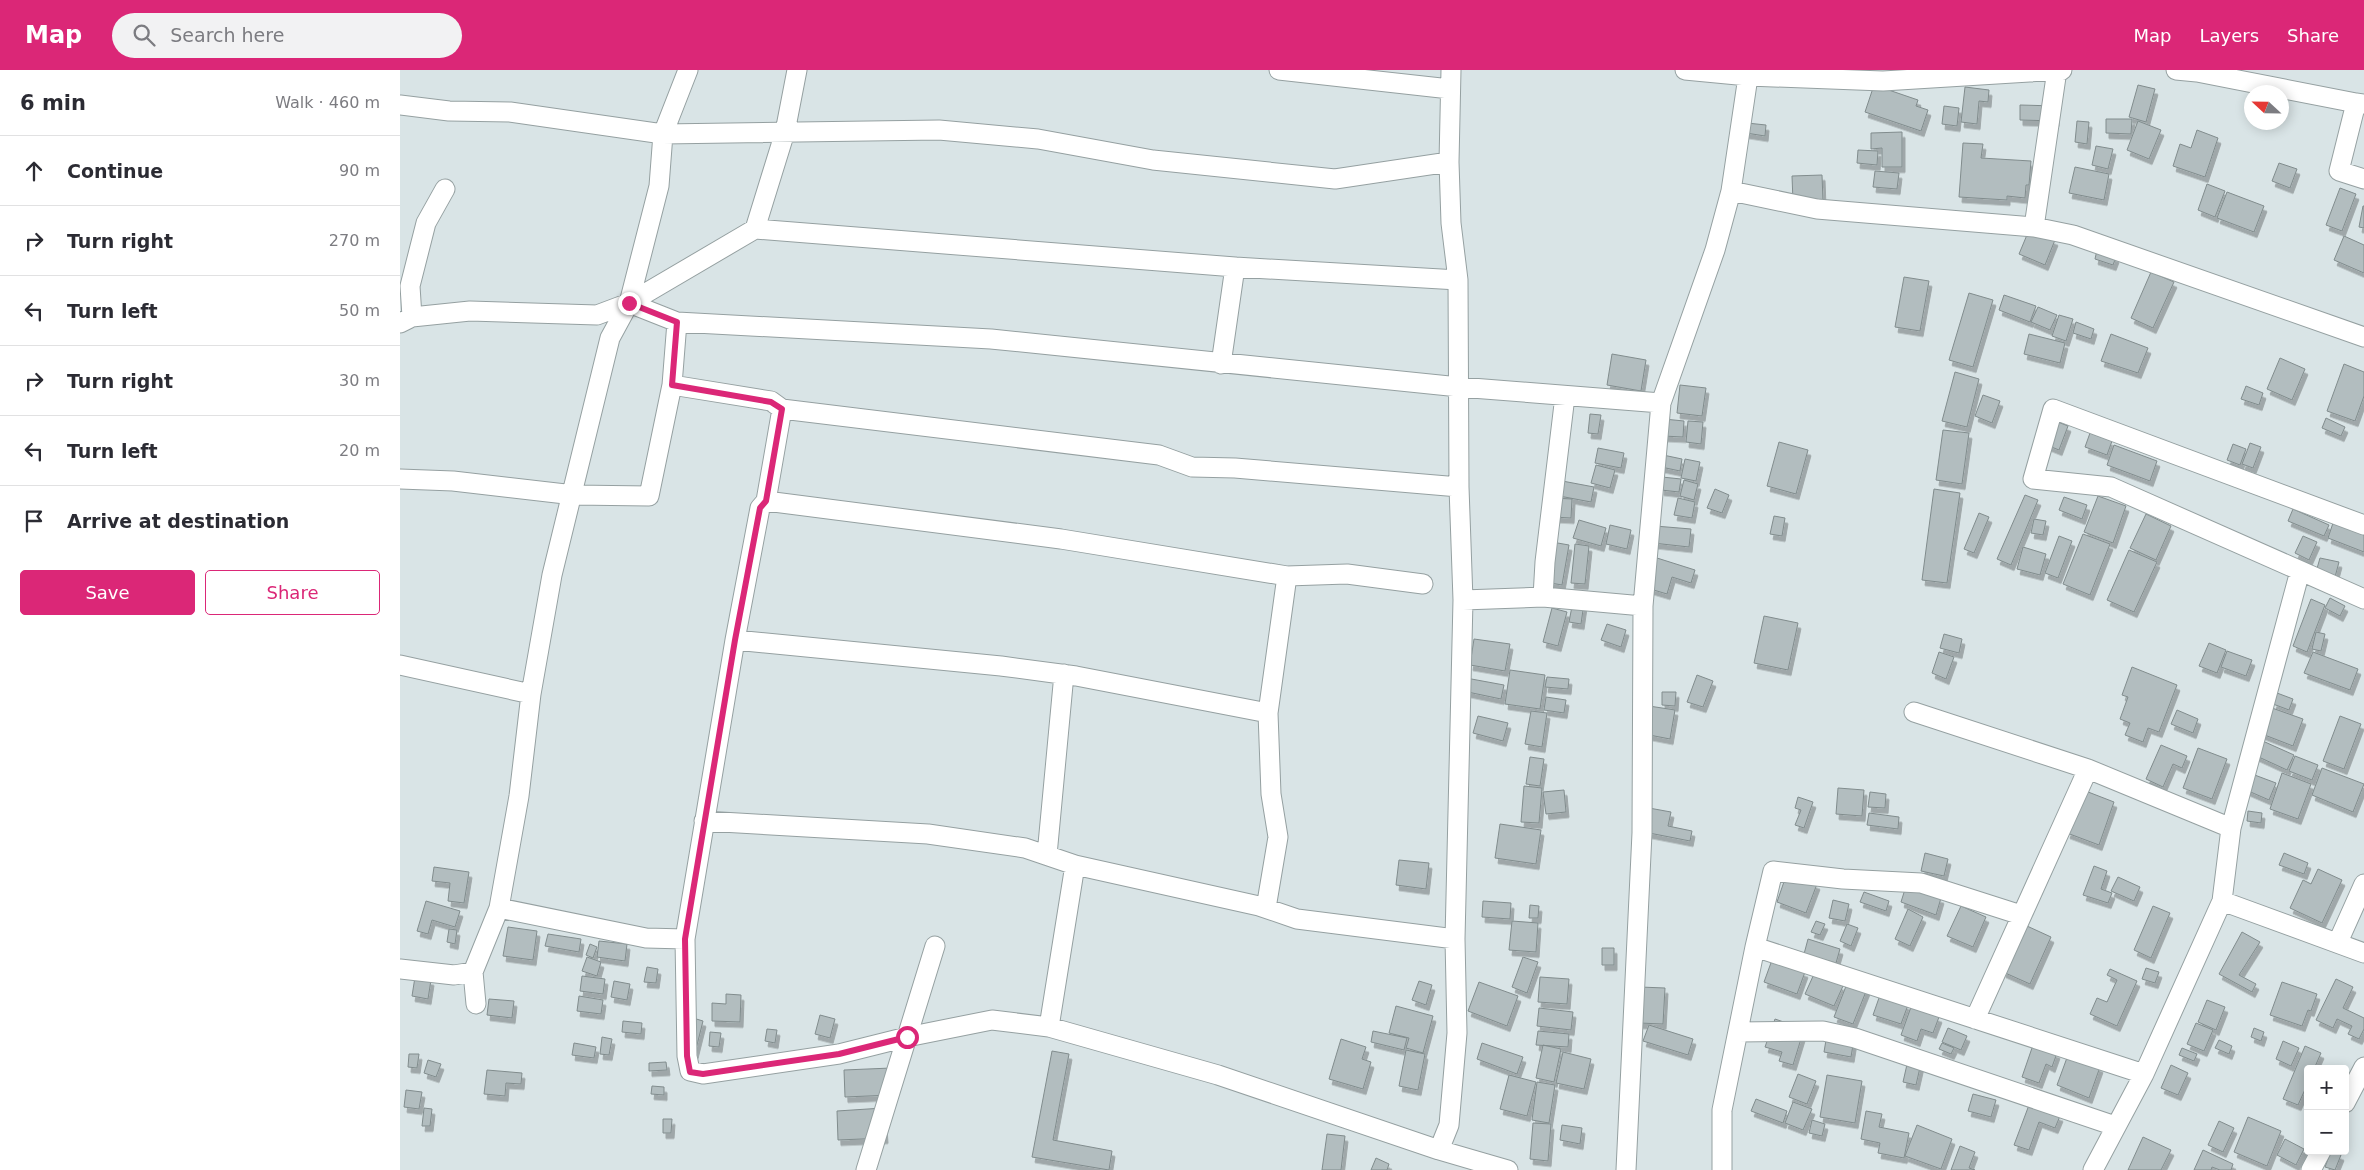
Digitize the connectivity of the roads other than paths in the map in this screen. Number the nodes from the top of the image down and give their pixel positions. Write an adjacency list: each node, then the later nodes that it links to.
1 (688, 70): 14 (street)
2 (797, 70): 13 (street)
3 (1279, 70): 10 (street)
4 (1451, 70): 10 (street)
5 (1686, 70): 9 (street)
6 (2057, 70): 7 (street); 9 (street); 19 (street)
7 (2062, 70)
8 (2176, 70): 11 (street)
9 (1748, 73): 18 (street)
10 (1450, 89): 15 (street)
11 (2360, 104): 16 (street)
12 (400, 105): 14 (street)
13 (785, 132): 14 (street); 15 (street); 20 (street)
14 (663, 134): 23 (street)
15 (1449, 162): 22 (street)
16 (2364, 179)
17 (445, 188): 24 (street)
18 (1731, 192): 19 (street); 31 (street)
19 (2034, 226): 26 (street)
20 (755, 230): 21 (street); 23 (street)
21 (1234, 267): 22 (street); 27 (street)
22 (1458, 280): 29 (street)
23 (629, 303): 24 (street); 25 (street); 35 (street)
24 (406, 320)
25 (677, 322): 27 (street); 28 (street)
26 (2364, 337)
27 (1220, 364): 29 (street)
28 (672, 385): 32 (street); 35 (street)
29 (1459, 387): 30 (street); 34 (street)
30 (1564, 396): 31 (street); 41 (street)
31 (1661, 404): 44 (street)
32 (782, 409): 34 (street); 36 (street)
33 (400, 479): 35 (street)
34 (1459, 487): 43 (street)
35 (574, 495): 48 (street)
36 (766, 501): 39 (street); 45 (street)
37 (2364, 525): 38 (street)
38 (2300, 571): 42 (street); 53 (street)
39 (1287, 576): 40 (street); 50 (street)
40 (1423, 584)
41 (1543, 597): 43 (street); 44 (street)
42 (2364, 599)
43 (1463, 600): 61 (street)
44 (1643, 606): 82 (street)
45 (735, 640): 47 (street); 52 (street)
46 (400, 665): 48 (street)
47 (1064, 674): 50 (street); 54 (street)
48 (531, 694): 58 (street)
49 (1914, 712): 51 (street)
50 (1268, 713): 59 (street)
51 (2088, 769): 53 (street); 60 (street)
52 (704, 821): 54 (street); 62 (street)
53 (2230, 828): 57 (street)
54 (1046, 855): 55 (street)
55 (1075, 865): 59 (street); 71 (street)
56 (2364, 884): 63 (street)
57 (2222, 902): 63 (street); 75 (street)
58 (498, 908): 62 (street); 68 (street)
59 (1266, 908): 61 (street)
60 (2021, 915): 65 (street); 70 (street)
61 (1455, 938): 78 (street)
62 (685, 939): 73 (street)
63 (2338, 942): 66 (street)
64 (935, 946): 73 (street)
65 (1755, 947): 70 (street); 72 (street)
66 (2364, 953)
67 (400, 969): 68 (street)
68 (473, 972): 69 (street)
69 (476, 1004)
70 (1975, 1019): 75 (street)
71 (1049, 1028): 73 (street); 78 (street)
72 (1738, 1032): 77 (street); 83 (street)
73 (907, 1037): 80 (street)
74 (2364, 1067): 76 (street)
75 (2144, 1074): 77 (street)
76 (2349, 1096)
77 (2115, 1126): 84 (street)
78 (1439, 1150): 81 (street)
79 (2319, 1155): 85 (street)
80 (866, 1170)
81 (1508, 1170)
82 (1626, 1170)
83 (1722, 1170)
84 (2094, 1170)
85 (2311, 1170)

